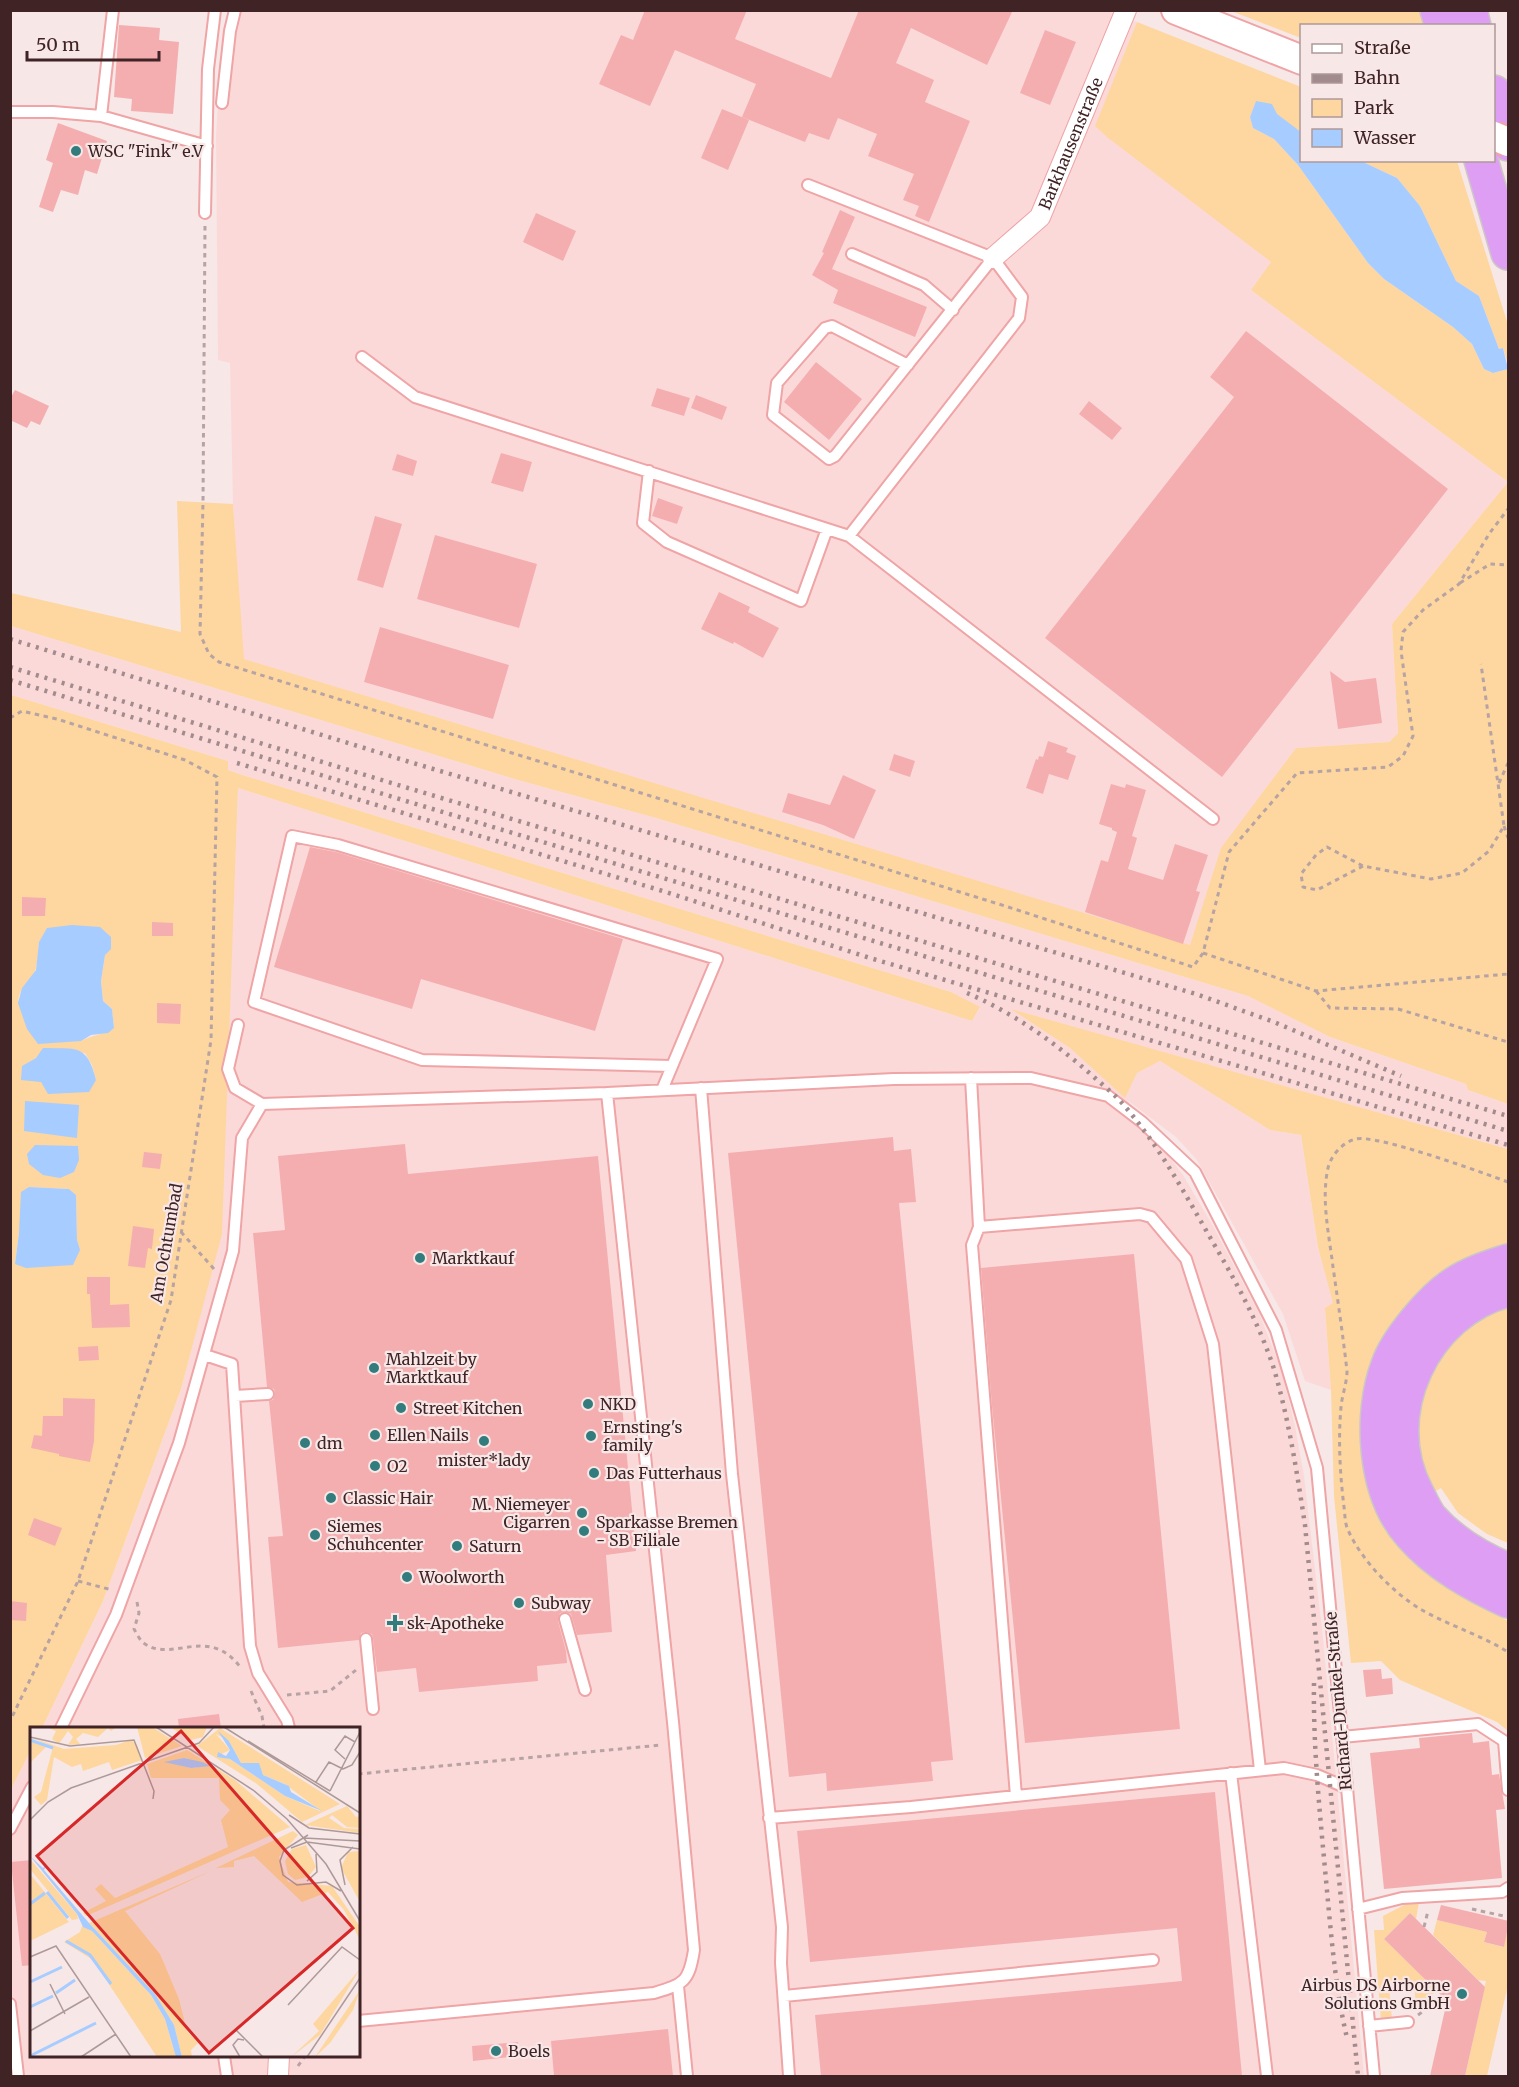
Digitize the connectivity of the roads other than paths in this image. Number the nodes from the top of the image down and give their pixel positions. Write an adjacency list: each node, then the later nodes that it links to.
1 (113, 10): 10 (lane)
2 (215, 10): 13 (lane)
3 (235, 10): 8 (lane)
4 (1126, 10): 19 (street, Barkhausenstraße)
5 (1176, 10): 6 (street)
6 (1300, 59)
7 (1495, 95): 12 (highway)
8 (222, 104)
9 (10, 112): 10 (lane)
10 (101, 116): 13 (lane)
11 (1495, 136): 12 (street, bridge)
12 (1509, 143)
13 (207, 146): 16 (lane)
14 (1482, 162): 17 (highway)
15 (808, 185): 19 (lane)
16 (205, 213)
17 (1509, 253)
18 (852, 254): 20 (lane)
19 (993, 258): 20 (lane); 25 (lane)
20 (953, 310): 22 (lane)
21 (362, 357): 23 (lane)
22 (908, 364): 22 (lane)
23 (649, 471): 24 (lane); 24 (lane)
24 (827, 529): 25 (lane)
25 (849, 536): 26 (lane)
26 (1213, 819)
27 (238, 1025): 33 (lane)
28 (672, 1066): 28 (lane); 31 (lane)
29 (971, 1078): 30 (lane, Richard-Dunkel-Straße); 34 (lane); 48 (lane, Richard-Dunkel-Straße)
30 (701, 1088): 31 (lane, Richard-Dunkel-Straße); 55 (lane)
31 (662, 1090): 32 (lane, Richard-Dunkel-Straße)
32 (607, 1093): 33 (lane, Richard-Dunkel-Straße); 60 (lane)
33 (262, 1104): 37 (lane)
34 (979, 1227): 49 (lane); 54 (lane)
35 (1509, 1261): 41 (highway)
36 (1509, 1290): 40 (highway)
37 (205, 1355): 39 (lane); 46 (lane)
38 (268, 1394): 39 (lane)
39 (235, 1396): 47 (lane)
40 (1509, 1570)
41 (1509, 1602)
42 (566, 1619): 44 (lane)
43 (366, 1639): 45 (lane)
44 (585, 1690)
45 (373, 1709)
46 (61, 1727)
47 (289, 1727)
48 (1342, 1737): 51 (lane, Richard-Dunkel-Straße); 52 (lane)
49 (1260, 1770): 50 (lane); 51 (lane)
50 (1231, 1773): 54 (lane); 73 (lane)
51 (1347, 1788): 58 (lane, Richard-Dunkel-Straße)
52 (1509, 1790)
53 (30, 1791): 56 (lane)
54 (1016, 1796): 55 (lane)
55 (769, 1818): 61 (lane)
56 (10, 1829)
57 (1509, 1888): 58 (lane)
58 (1358, 1909): 65 (lane, Richard-Dunkel-Straße)
59 (1153, 1960): 61 (lane)
60 (678, 1986): 63 (lane); 71 (lane)
61 (784, 1996): 72 (lane)
62 (10, 2004): 68 (lane)
63 (360, 2021)
64 (1408, 2022): 65 (lane)
65 (1369, 2026): 74 (lane, Richard-Dunkel-Straße)
66 (224, 2057): 69 (lane)
67 (279, 2057): 70 (street)
68 (18, 2076)
69 (227, 2076)
70 (278, 2076)
71 (687, 2076)
72 (789, 2076)
73 (1267, 2076)
74 (1374, 2076)

